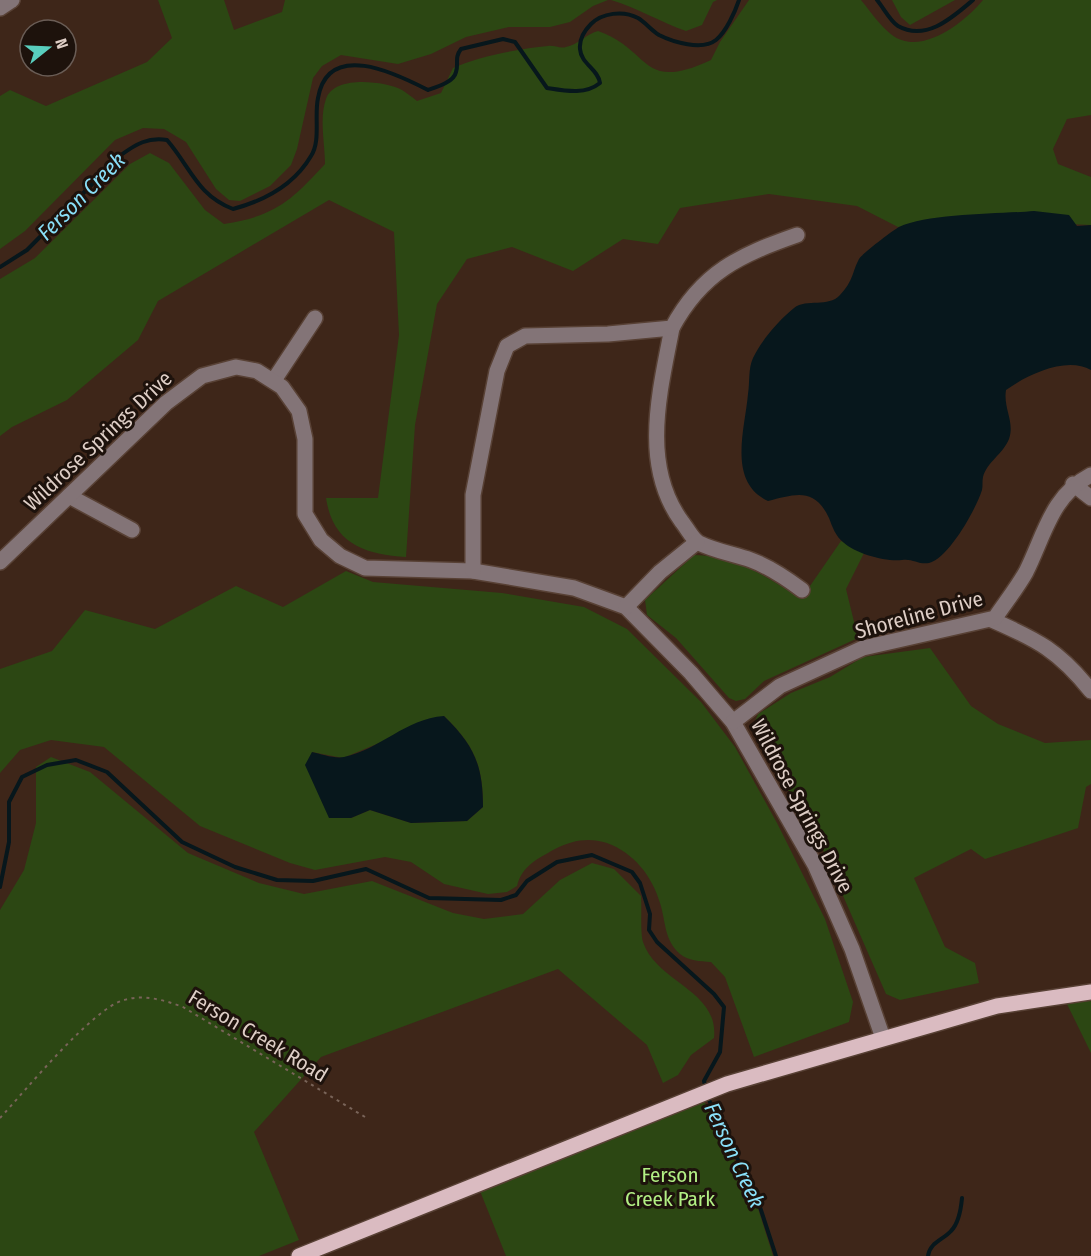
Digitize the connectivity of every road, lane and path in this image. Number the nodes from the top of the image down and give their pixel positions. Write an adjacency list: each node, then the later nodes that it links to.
1 (12, 0): 2 (street)
2 (0, 8)
3 (797, 235): 5 (street)
4 (315, 318): 6 (street)
5 (672, 328): 12 (street); 14 (street)
6 (274, 380): 9 (street, Wildrose Springs Drive); 14 (street, Wildrose Springs Drive)
7 (1091, 475): 8 (street, Shoreline Drive)
8 (1073, 484): 10 (street); 17 (street, Shoreline Drive)
9 (69, 496): 11 (street); 13 (street, Wildrose Springs Drive)
10 (1091, 498)
11 (132, 530)
12 (697, 542): 15 (street); 16 (street)
13 (0, 562)
14 (473, 571): 16 (street, Wildrose Springs Drive)
15 (802, 590)
16 (626, 607): 19 (street, Wildrose Springs Drive)
17 (992, 620): 18 (street); 19 (street, Shoreline Drive)
18 (1091, 691)
19 (734, 722): 21 (street, Wildrose Springs Drive)
20 (1091, 992): 21 (main road)
21 (883, 1038): 24 (main road)
22 (364, 1117): 23 (path, Ferson Creek Road)
23 (0, 1118)
24 (298, 1256)

